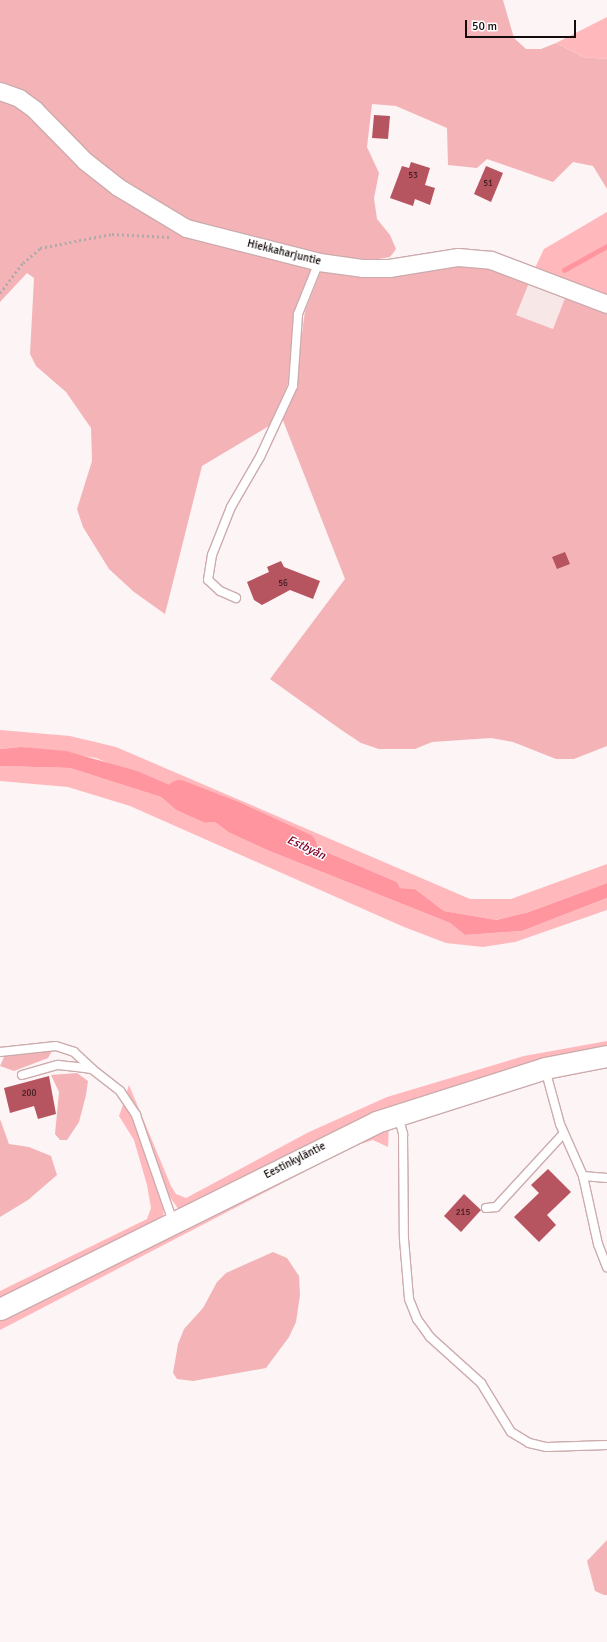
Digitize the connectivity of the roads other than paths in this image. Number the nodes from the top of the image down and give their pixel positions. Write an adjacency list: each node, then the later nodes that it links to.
1 (0, 91): 2 (street, Hiekkaharjuntie)
2 (319, 262): 3 (street, Hiekkaharjuntie); 4 (lane)
3 (607, 304)
4 (236, 598)
5 (0, 1052): 8 (lane)
6 (607, 1056): 7 (street, Eestinkyläntie)
7 (545, 1068): 10 (street, Eestinkyläntie); 11 (lane)
8 (92, 1069): 9 (lane); 15 (lane)
9 (22, 1075)
10 (398, 1113): 15 (street, Eestinkyläntie); 18 (lane)
11 (564, 1133): 12 (lane); 14 (lane)
12 (583, 1176): 13 (lane); 16 (lane)
13 (607, 1178)
14 (486, 1208)
15 (173, 1222): 17 (street, Eestinkyläntie)
16 (607, 1267)
17 (0, 1309)
18 (606, 1445)

